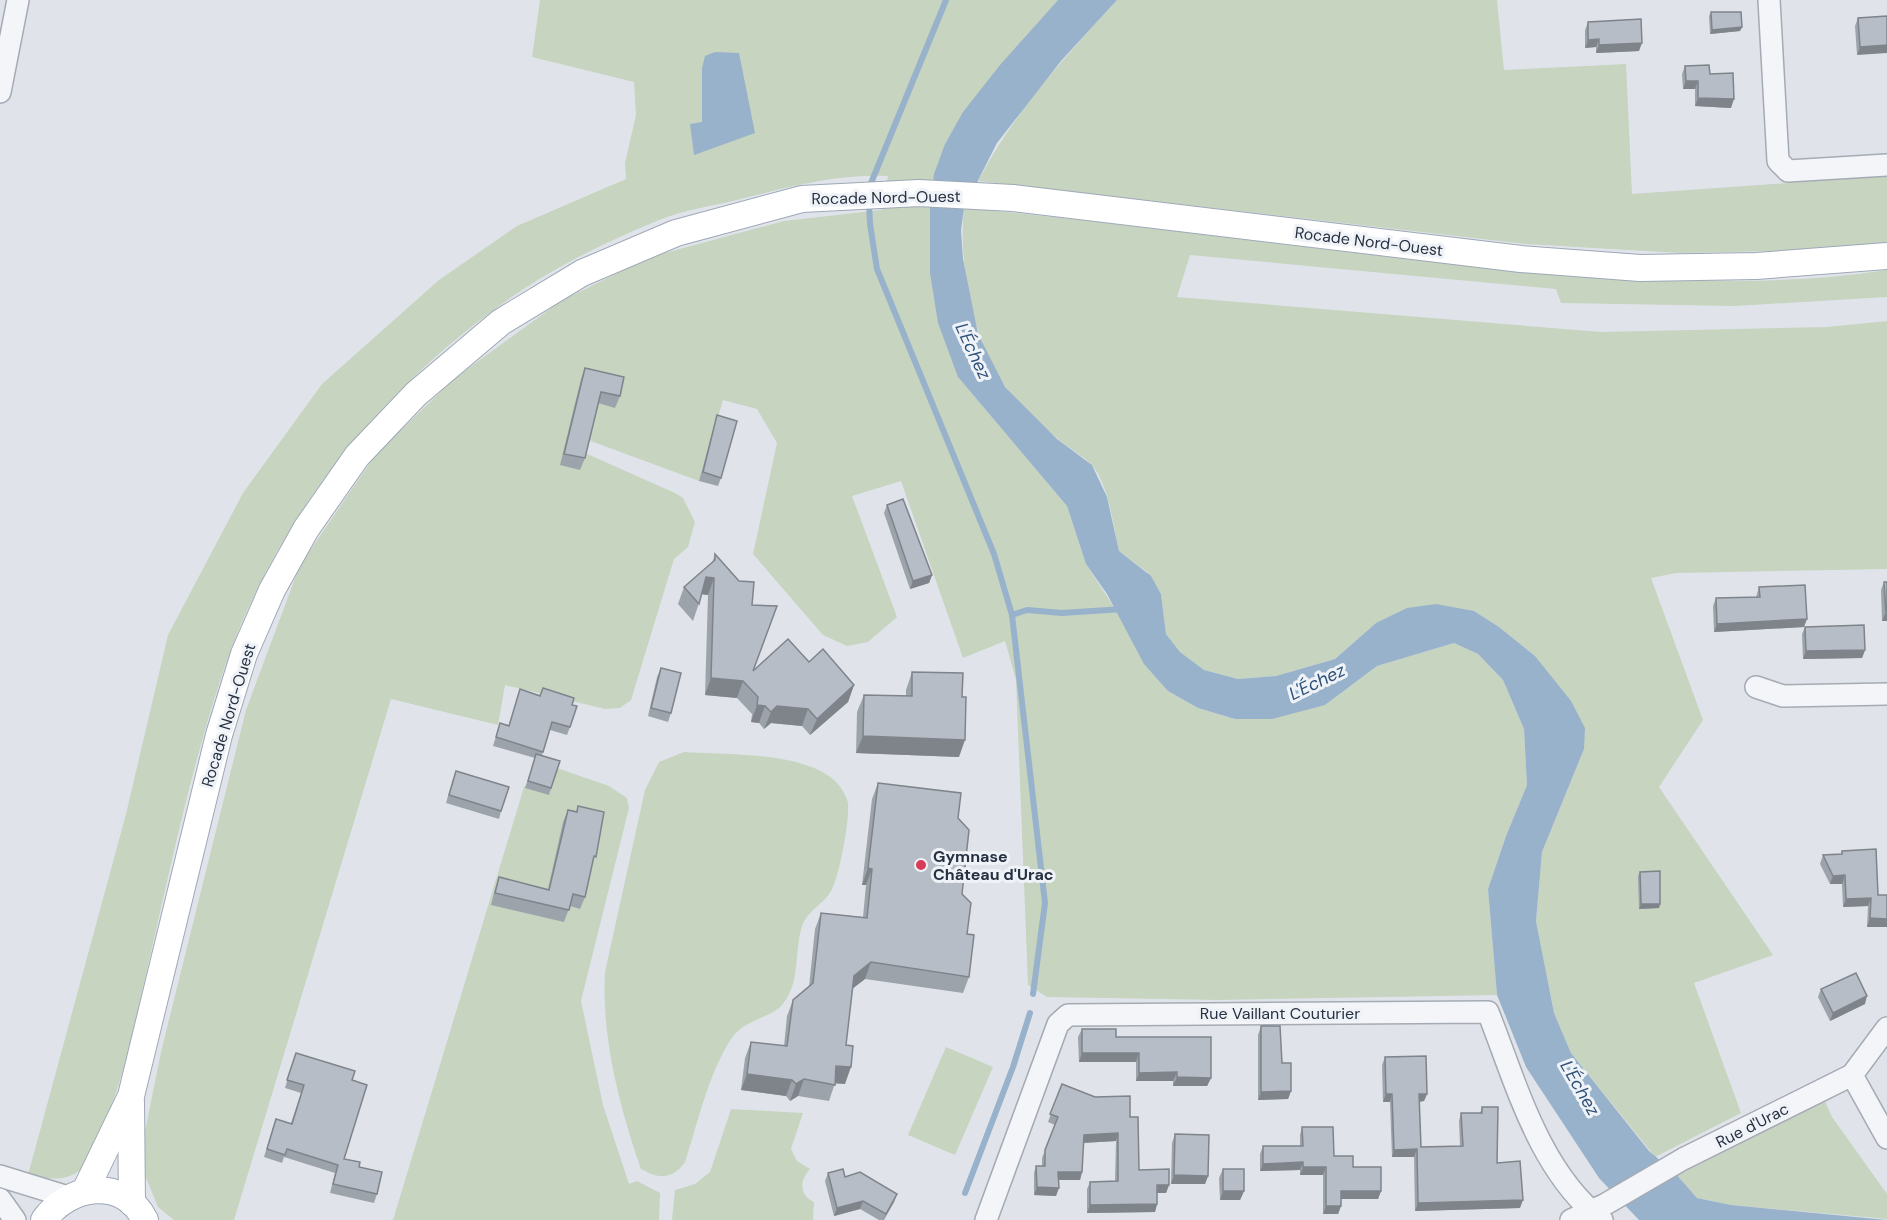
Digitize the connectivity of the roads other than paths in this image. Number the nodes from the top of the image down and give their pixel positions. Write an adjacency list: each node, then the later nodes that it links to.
1 (18, 0): 3 (street)
2 (1769, 0): 4 (street)
3 (0, 92)
4 (1887, 165)
5 (1887, 256): 10 (main road, Rocade Nord-Ouest)
6 (1756, 687): 7 (street)
7 (1887, 694)
8 (1887, 1028): 9 (street)
9 (1852, 1075): 11 (street); 16 (street, Rue d'Urac)
10 (131, 1096): 13 (main road, Rocade Nord-Ouest); 15 (main road, Rocade Nord-Ouest)
11 (1887, 1138)
12 (0, 1176): 13 (street)
13 (76, 1194): 15 (main road); 18 (main road)
14 (0, 1198): 17 (street)
15 (138, 1212)
16 (1599, 1212): 19 (street, Rue Vaillant Couturier); 20 (street, Rue d'Urac)
17 (15, 1220)
18 (44, 1220)
19 (986, 1220)
20 (1570, 1220)

